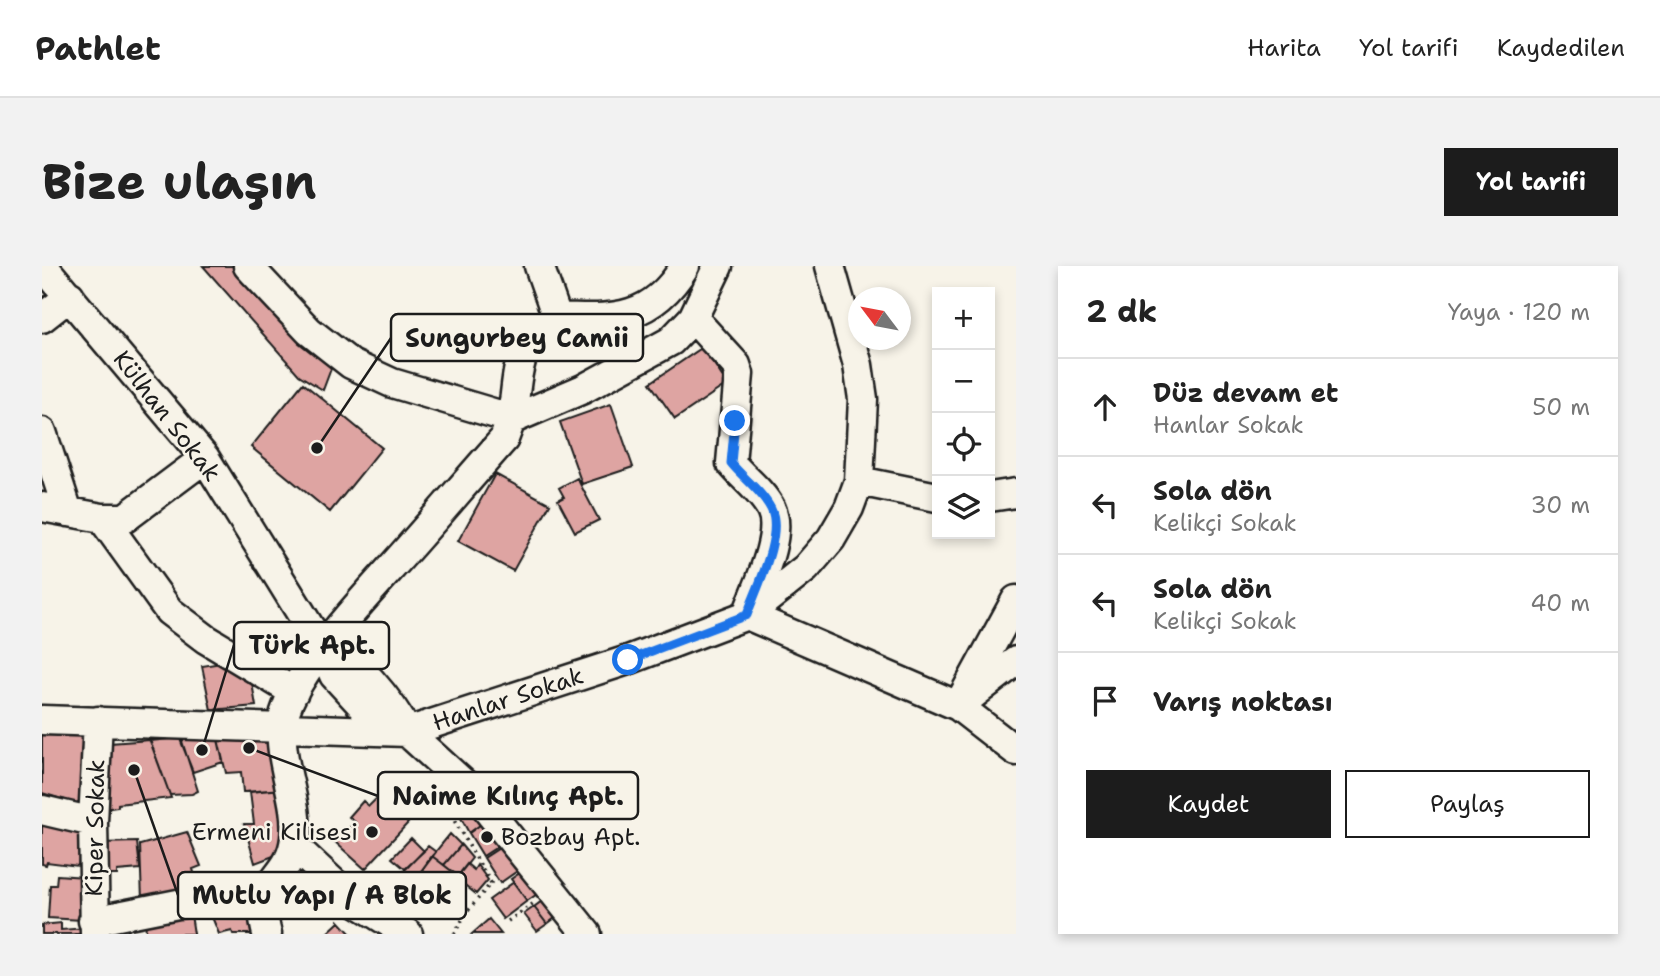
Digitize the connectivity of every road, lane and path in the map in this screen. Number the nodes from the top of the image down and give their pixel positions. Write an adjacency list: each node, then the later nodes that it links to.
1 (43, 266): 7 (street, Külhan Sokak)
2 (248, 266): 11 (street)
3 (539, 266): 8 (street)
4 (685, 266): 8 (street)
5 (718, 266): 10 (street)
6 (830, 266): 14 (street, Hanlar Sokak)
7 (70, 296): 9 (street); 13 (street, Külhan Sokak)
8 (557, 317): 11 (street)
9 (42, 318)
10 (693, 318): 11 (street); 21 (street)
11 (513, 419): 22 (street)
12 (42, 432): 18 (street)
13 (205, 458): 19 (street); 22 (street, Külhan Sokak)
14 (859, 481): 16 (street); 21 (street, Hanlar Sokak)
15 (1016, 494): 17 (street)
16 (932, 496)
17 (995, 496)
18 (55, 510): 19 (street)
19 (102, 518): 24 (street)
20 (1016, 600): 25 (street)
21 (747, 615): 25 (street); 29 (street, Hanlar Sokak)
22 (322, 647): 24 (street); 29 (street, Külhan Sokak)
23 (1016, 661): 25 (street)
24 (294, 692): 28 (street)
25 (958, 706): 30 (street)
26 (42, 720): 27 (street, Hanlar Sokak)
27 (98, 721): 28 (street, Hanlar Sokak); 33 (street, Kiper Sokak)
28 (281, 726): 29 (street, Hanlar Sokak); 34 (street)
29 (407, 732): 31 (street, Külhan Sokak)
30 (1016, 751)
31 (473, 792): 36 (street, Külhan Sokak); 41 (path)
32 (42, 810): 33 (street)
33 (93, 822): 38 (street, Kiper Sokak)
34 (294, 846): 35 (street); 39 (street)
35 (268, 886): 38 (street); 40 (street)
36 (553, 889): 37 (path); 42 (street, Külhan Sokak)
37 (508, 921)
38 (94, 927)
39 (388, 929)
40 (267, 934)
41 (454, 934)
42 (587, 934)

